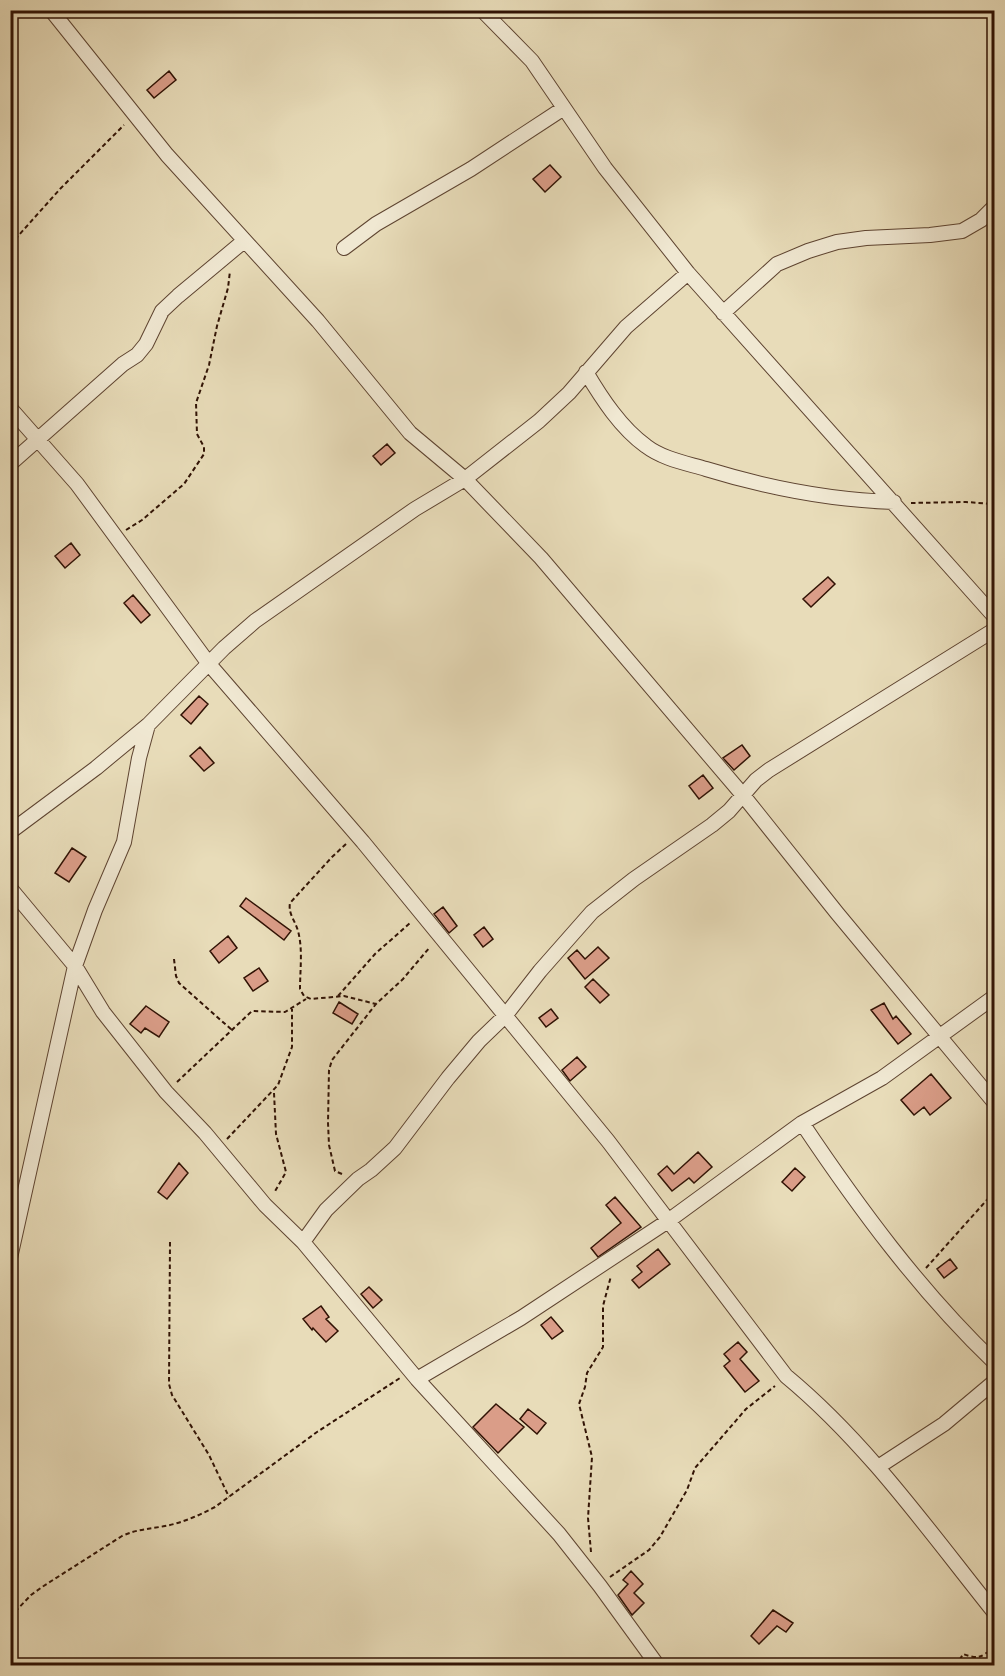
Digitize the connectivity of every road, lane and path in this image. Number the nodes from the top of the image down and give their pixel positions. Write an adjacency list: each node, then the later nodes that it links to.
1 (51, 10): 4 (street)
2 (482, 10): 3 (street)
3 (564, 108): 8 (street); 10 (street)
4 (133, 114): 6 (street); 7 (path)
5 (994, 207): 11 (street)
6 (244, 242): 9 (street); 16 (street)
7 (10, 245)
8 (344, 248)
9 (230, 253): 14 (street); 19 (path)
10 (688, 273): 11 (street); 12 (street)
11 (723, 313): 17 (street)
12 (586, 372): 16 (street); 17 (street)
13 (10, 408): 14 (street)
14 (37, 440): 15 (street); 19 (street)
15 (10, 464)
16 (465, 479): 22 (street); 24 (street)
17 (894, 502): 18 (path); 20 (street)
18 (994, 504)
19 (116, 537): 22 (street)
20 (994, 616)
21 (994, 630): 24 (street)
22 (209, 664): 23 (street); 26 (street)
23 (148, 725): 25 (street); 31 (street)
24 (742, 794): 37 (street); 39 (street)
25 (10, 831)
26 (357, 836): 28 (street); 34 (path)
27 (10, 888): 31 (street)
28 (421, 913): 29 (street); 32 (path)
29 (440, 936): 35 (path); 37 (street)
30 (174, 959): 38 (path)
31 (75, 966): 41 (street); 52 (street)
32 (338, 996): 34 (path); 35 (path)
33 (994, 997): 39 (street)
34 (307, 998): 36 (path)
35 (376, 1004): 45 (path)
36 (292, 1009): 38 (path); 40 (path)
37 (505, 1016): 45 (street); 48 (street)
38 (232, 1031): 41 (path)
39 (939, 1036): 42 (street); 43 (street)
40 (274, 1091): 44 (path); 47 (path)
41 (166, 1092): 44 (street)
42 (994, 1102)
43 (802, 1123): 48 (street); 53 (street)
44 (217, 1148): 47 (street)
45 (362, 1176): 50 (street)
46 (994, 1192): 53 (path)
47 (265, 1205): 50 (street)
48 (668, 1221): 51 (street); 56 (street)
49 (170, 1242): 59 (path)
50 (303, 1242): 55 (street)
51 (622, 1251): 55 (street); 60 (path)
52 (10, 1258)
53 (917, 1278): 54 (street)
54 (994, 1362)
55 (414, 1375): 59 (path); 61 (street)
56 (786, 1376): 58 (street); 61 (path)
57 (994, 1382): 58 (street)
58 (878, 1467): 62 (street)
59 (229, 1497): 63 (path)
60 (591, 1554)
61 (600, 1586): 65 (street)
62 (994, 1612)
63 (10, 1617)
64 (994, 1648): 66 (path)
65 (658, 1665)
66 (956, 1665)

